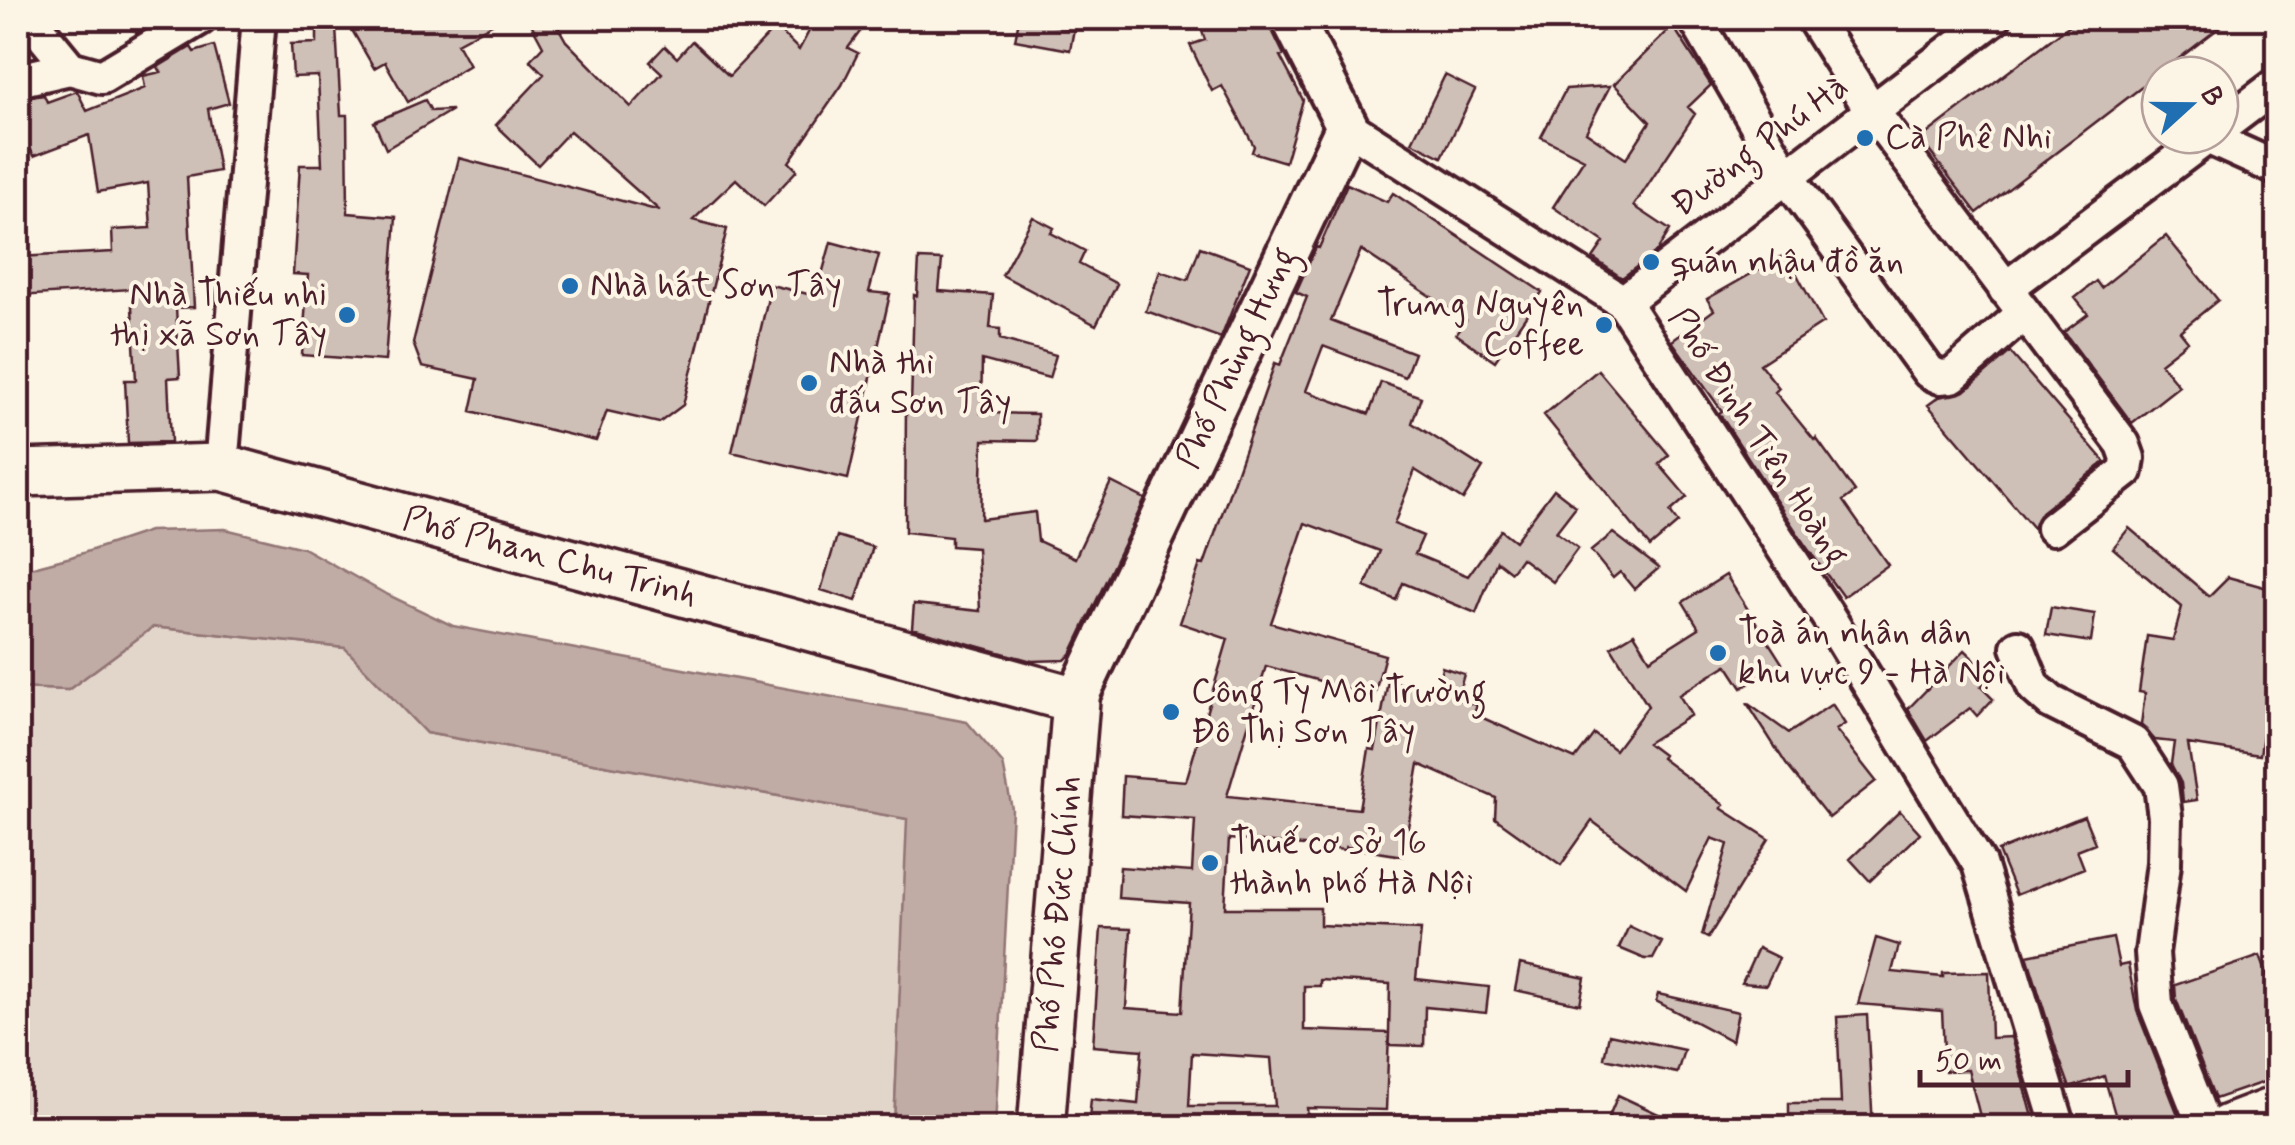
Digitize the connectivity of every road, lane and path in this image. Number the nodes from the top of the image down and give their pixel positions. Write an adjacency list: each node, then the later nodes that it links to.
1 (29, 18): 8 (street)
2 (200, 18): 8 (street)
3 (259, 18): 20 (street)
4 (1292, 18): 13 (street)
5 (1694, 18): 17 (street)
6 (1813, 18): 11 (street)
7 (1994, 18): 11 (street, Đường Phú Hà)
8 (70, 68): 9 (street)
9 (18, 80)
10 (2278, 84): 12 (street)
11 (1872, 111): 17 (street, Đường Phú Hà); 18 (street)
12 (2240, 113)
13 (1347, 126): 19 (street, Phố Đinh Tiên Hoàng); 24 (street, Phố Phùng Hưng)
14 (2240, 148): 16 (street)
15 (2187, 155): 18 (street)
16 (2278, 169)
17 (1787, 176): 18 (street); 19 (street, Đường Phú Hà)
18 (2014, 301): 22 (street)
19 (1622, 302): 27 (street, Phố Đinh Tiên Hoàng)
20 (220, 468): 21 (main road, Phố Phan Chu Trinh); 24 (main road, Phố Phan Chu Trinh)
21 (18, 472)
22 (2053, 528)
23 (2018, 647): 28 (street)
24 (1076, 700): 26 (main road, Phố Phó Đức Chính)
25 (2278, 1109): 29 (main road)
26 (1041, 1128)
27 (2059, 1128)
28 (2205, 1128)
29 (2228, 1128)

